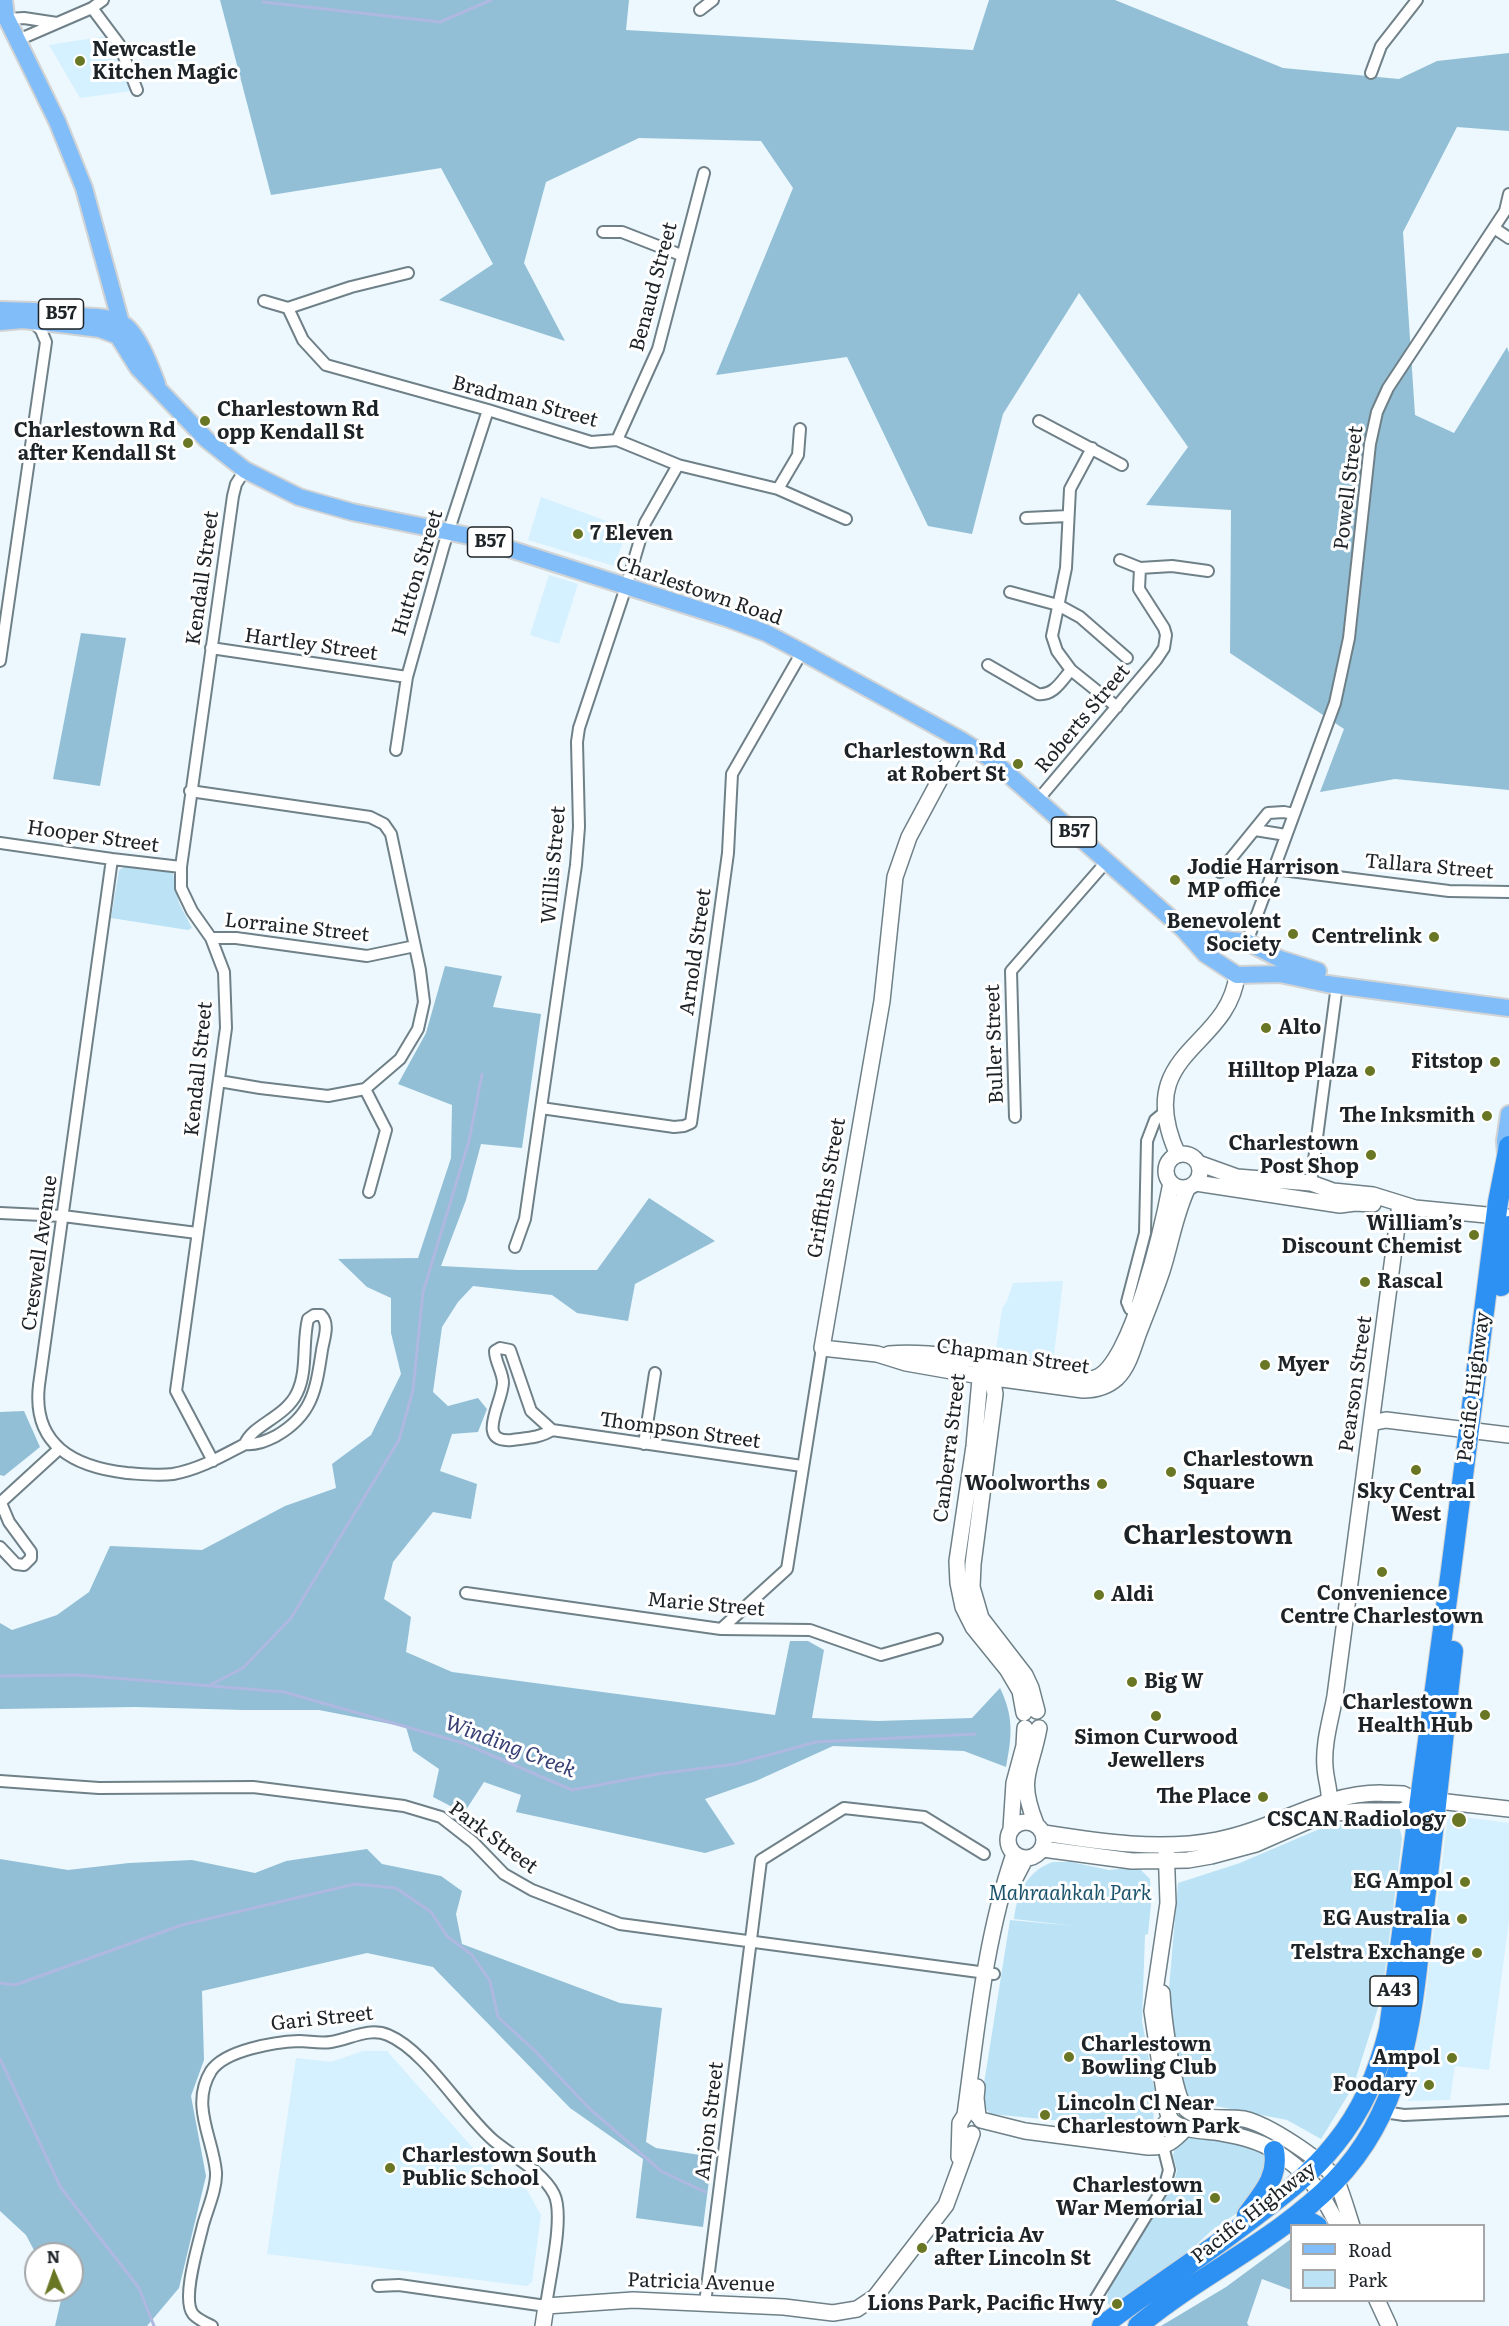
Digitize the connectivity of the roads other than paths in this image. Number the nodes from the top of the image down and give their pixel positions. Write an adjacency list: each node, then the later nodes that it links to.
1 (103, 0): 4 (street)
2 (712, 0): 5 (street)
3 (1417, 0): 9 (street)
4 (92, 8): 7 (street); 10 (street)
5 (700, 10)
6 (4, 12): 7 (street); 8 (main road, Charlestown Road)
7 (57, 23): 8 (street)
8 (18, 40): 23 (main road, Charlestown Road)
9 (1371, 73)
10 (137, 90)
11 (704, 173): 16 (street, Benaud Street)
12 (1509, 194): 13 (street, Powell Street)
13 (1494, 228): 15 (street); 55 (street, Powell Street)
14 (603, 232): 16 (street)
15 (1509, 238)
16 (681, 255): 27 (street, Benaud Street)
17 (408, 273): 19 (street)
18 (264, 301): 19 (street)
19 (288, 308): 24 (street, Bradman Street)
20 (0, 310): 23 (main road, B57)
21 (32, 321): 22 (main road, B57); 23 (main road, B57); 46 (street)
22 (0, 322)
23 (121, 334): 31 (main road, Charlestown Road / B57)
24 (488, 410): 27 (street, Bradman Street); 36 (street, Hutton Street)
25 (1039, 421): 28 (street)
26 (800, 429): 32 (street)
27 (617, 440): 29 (street, Bradman Street)
28 (1092, 448): 30 (street); 33 (street)
29 (678, 465): 32 (street, Bradman Street); 40 (street, Willis Street)
30 (1122, 465)
31 (245, 470): 36 (main road, Charlestown Road / B57); 43 (street, Kendall Street)
32 (778, 489): 35 (street, Bradman Street)
33 (1068, 516): 34 (street); 42 (street)
34 (1026, 518)
35 (846, 519)
36 (449, 531): 40 (main road, Charlestown Road / B57); 49 (street, Hutton Street)
37 (1120, 560): 38 (street)
38 (1140, 568): 39 (street); 50 (street, Roberts Street)
39 (1208, 571)
40 (626, 587): 44 (main road, Charlestown Road / B57); 74 (street, Willis Street)
41 (1010, 592): 42 (street)
42 (1058, 605): 45 (street); 48 (street)
43 (211, 648): 49 (street, Hartley Street); 53 (street, Kendall Street)
44 (801, 652): 51 (main road, Charlestown Road / B57); 74 (street, Arnold Street)
45 (1127, 658)
46 (0, 661)
47 (988, 665): 48 (street)
48 (1071, 670): 50 (street)
49 (407, 677): 52 (street, Hutton Street)
50 (1117, 707): 54 (street, Roberts Street)
51 (961, 740): 54 (main road, Charlestown Road / B57); 92 (street, Griffiths Street)
52 (396, 750)
53 (190, 792): 61 (street, Kendall Street); 68 (street)
54 (1037, 801): 60 (main road, Charlestown Road / B57)
55 (1294, 814): 56 (street); 57 (street, Powell Street)
56 (1254, 830): 57 (street); 63 (street)
57 (1286, 835): 62 (street, Powell Street)
58 (0, 843): 59 (street, Hooper Street)
59 (112, 860): 61 (street, Hooper Street); 87 (street, Creswell Avenue)
60 (1107, 861): 65 (main road, Charlestown Road / B57); 77 (street, Buller Street)
61 (180, 867): 66 (street, Kendall Street)
62 (1274, 869): 64 (street, Tallara Street); 67 (street, Powell Street)
63 (1220, 872)
64 (1509, 892)
65 (1183, 929): 67 (main road, Charlestown Road / B57); 69 (main road, Charlestown Road / B57)
66 (211, 938): 68 (street, Lorraine Street); 72 (street, Kendall Street)
67 (1248, 944): 69 (main road); 69 (main road); 71 (main road, Charlestown Road / B57)
68 (415, 946): 73 (street)
69 (1238, 973): 70 (main road, Charlestown Road / B57); 75 (street)
70 (1337, 985): 71 (main road, Charlestown Road / B57); 83 (street)
71 (1507, 1006)
72 (219, 1081): 73 (street); 89 (street, Kendall Street)
73 (365, 1089): 84 (street)
74 (541, 1108): 90 (street, Willis Street)
75 (1166, 1111): 79 (street); 91 (street)
76 (1509, 1114): 78 (main road)
77 (1015, 1117)
78 (1508, 1150): 88 (highway, Pacific Highway / A43)
79 (1178, 1155): 80 (street); 81 (street)
80 (1198, 1163): 82 (street); 83 (street)
81 (1171, 1183): 82 (street); 91 (street, Chapman Street)
82 (1192, 1185): 83 (street); 94 (street, Chapman Street)
83 (1303, 1188): 85 (street)
84 (369, 1192)
85 (1400, 1204): 88 (street); 95 (street, Pearson Street)
86 (0, 1213): 87 (street)
87 (63, 1216): 89 (street); 101 (street, Creswell Avenue)
88 (1505, 1220): 97 (highway, Pacific Highway / A43)
89 (197, 1233): 102 (street, Kendall Street)
90 (515, 1247)
91 (1136, 1311): 94 (street, Chapman Street)
92 (822, 1348): 94 (street, Chapman Street); 103 (street, Griffiths Street)
93 (655, 1372): 100 (street)
94 (985, 1372): 109 (street, Canberra Street)
95 (1371, 1423): 97 (street); 111 (street, Pearson Street)
96 (552, 1430): 96 (street, Thompson Street); 100 (street, Thompson Street)
97 (1474, 1431): 98 (street); 112 (highway, Pacific Highway / A43)
98 (1509, 1435)
99 (245, 1444): 99 (street, Creswell Avenue); 102 (street, Creswell Avenue)
100 (644, 1444): 103 (street, Thompson Street)
101 (59, 1449): 102 (street, Creswell Avenue); 104 (street)
102 (213, 1461)
103 (802, 1466): 107 (street, Griffiths Street)
104 (0, 1503): 105 (street)
105 (0, 1547)
106 (466, 1593): 107 (street, Marie Street)
107 (721, 1629): 108 (street, Marie Street)
108 (937, 1639)
109 (1031, 1720): 115 (street, Canberra Street); 116 (street, Canberra Street)
110 (0, 1781): 122 (street, Park Street)
111 (1330, 1800): 112 (street); 114 (street); 117 (street)
112 (1428, 1802): 113 (street); 114 (street); 126 (highway, Pacific Highway / A43); 133 (highway, Pacific Highway / A43)
113 (1509, 1809)
114 (1321, 1816): 121 (street)
115 (1011, 1829): 116 (street); 120 (street)
116 (1040, 1829): 117 (street); 118 (street)
117 (1166, 1845): 121 (street)
118 (1043, 1849): 120 (street); 121 (street)
119 (984, 1854): 122 (street, Anjon Street)
120 (1019, 1856): 124 (street, Patricia Avenue)
121 (1168, 1861): 123 (street)
122 (750, 1942): 124 (street, Park Street); 144 (street, Anjon Street)
123 (1160, 1964): 127 (street); 133 (street)
124 (990, 1973): 128 (street, Patricia Avenue)
125 (1509, 2110): 126 (street)
126 (1384, 2112): 134 (highway, Pacific Highway / A43)
127 (1170, 2118): 129 (street); 130 (street)
128 (972, 2124): 130 (street); 144 (street, Patricia Avenue)
129 (1186, 2128): 131 (street); 132 (street)
130 (1107, 2142): 131 (street)
131 (1163, 2146): 142 (street)
132 (1275, 2151): 133 (street); 140 (highway)
133 (1313, 2169): 134 (street); 135 (street); 140 (highway, Pacific Highway / A43)
134 (1336, 2180): 135 (highway, Pacific Highway / A43); 138 (street)
135 (1322, 2194): 137 (street); 139 (highway, Pacific Highway / A43)
136 (1312, 2224): 139 (highway)
137 (1337, 2224)
138 (1351, 2224)
139 (1282, 2226): 149 (highway, Pacific Highway / A43)
140 (1235, 2231): 148 (highway, Pacific Highway / A43)
141 (378, 2286): 145 (street, Patricia Avenue)
142 (1096, 2298)
143 (1377, 2302): 150 (street)
144 (705, 2303): 145 (street, Patricia Avenue)
145 (546, 2306): 146 (street, Gari Street); 147 (street, Gari Street)
146 (212, 2326)
147 (543, 2326)
148 (1102, 2326)
149 (1138, 2326)
150 (1389, 2326)

